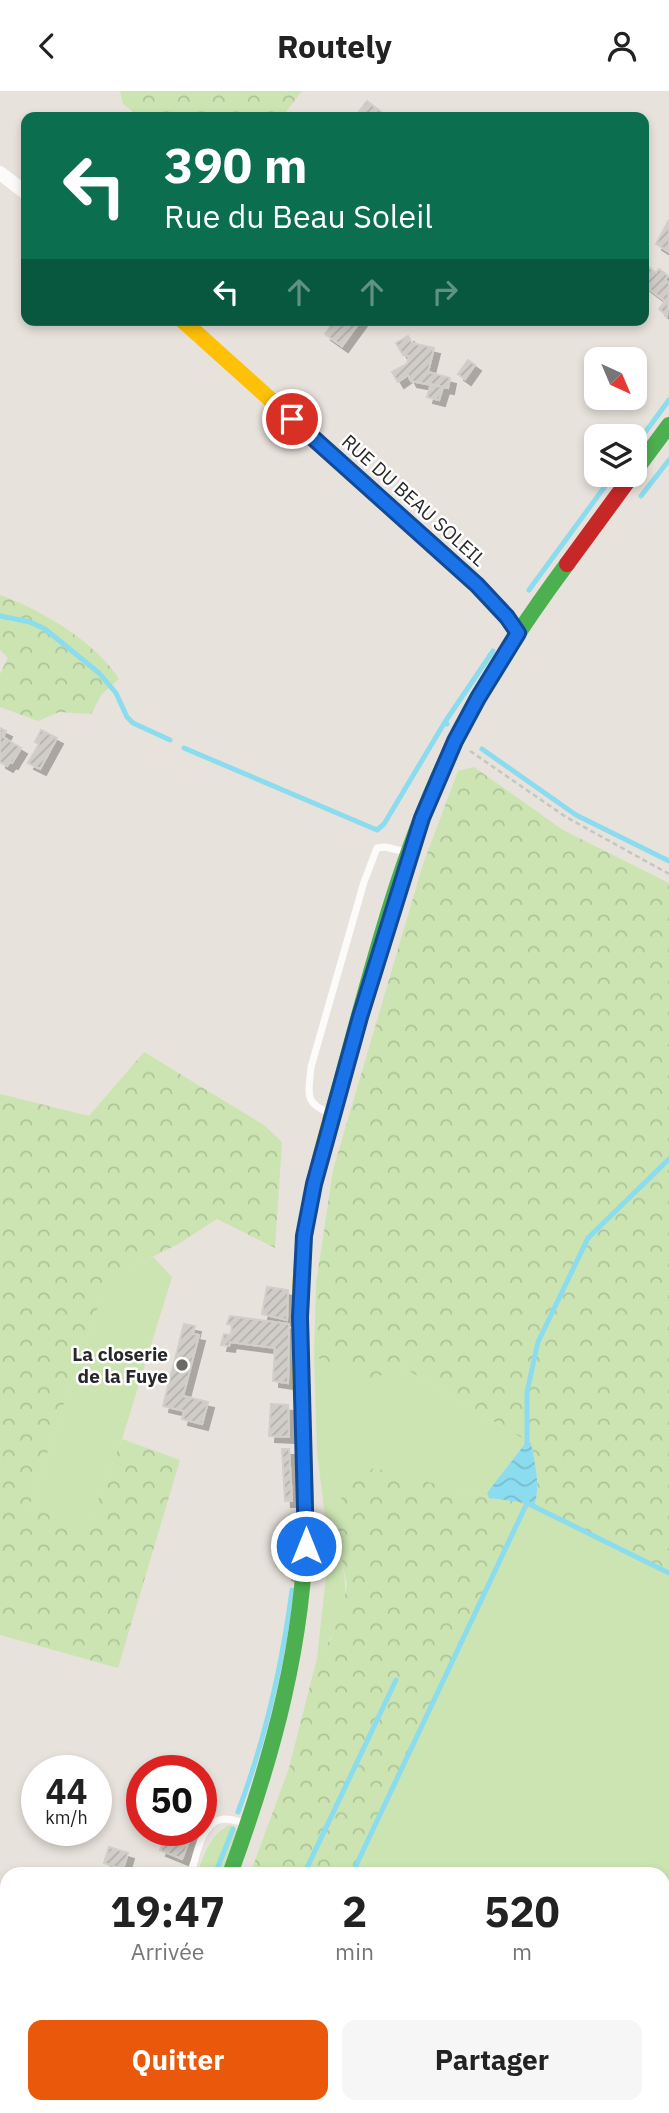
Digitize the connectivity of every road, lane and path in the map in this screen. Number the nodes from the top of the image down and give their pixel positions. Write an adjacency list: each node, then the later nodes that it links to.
1 (0, 173): 2 (street)
2 (21, 189)
3 (188, 326): 7 (main road, RUE DU BEAU SOLEIL)
4 (669, 425): 5 (main road)
5 (647, 455)
6 (624, 487): 7 (main road)
7 (518, 633): 8 (main road)
8 (455, 741): 9 (main road); 10 (path)
9 (411, 853): 11 (main road); 11 (lane)
10 (669, 874)
11 (332, 1114): 12 (main road)
12 (248, 1824): 13 (lane); 14 (main road)
13 (193, 1867)
14 (233, 1867)

